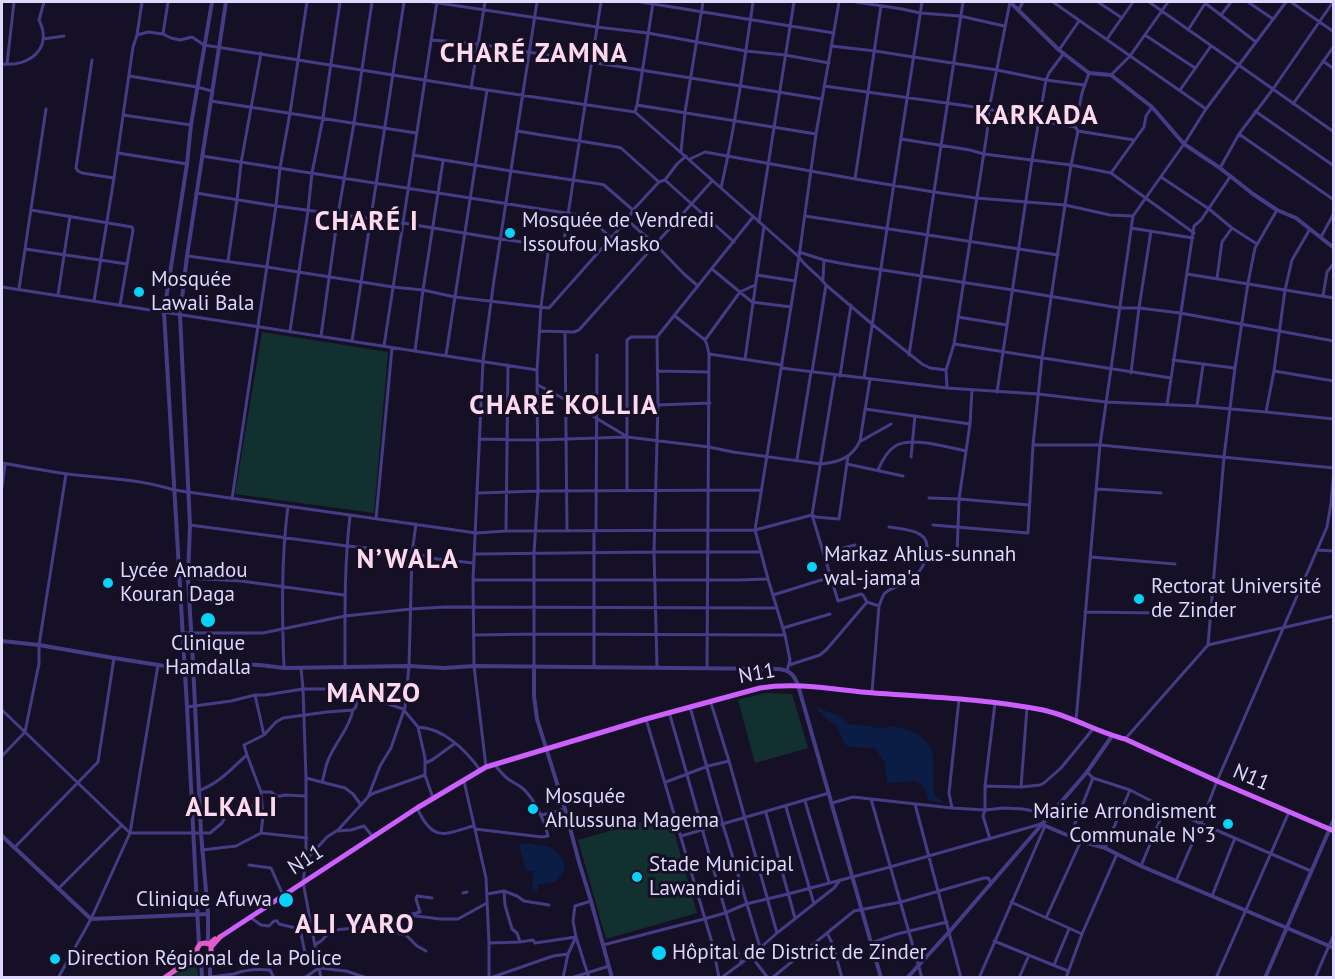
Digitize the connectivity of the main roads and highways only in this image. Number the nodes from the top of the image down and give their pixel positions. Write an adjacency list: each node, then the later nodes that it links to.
1 (1331, 830): 2 (main road, N11)
2 (220, 937): 3 (highway)
3 (209, 945): 4 (highway); 4 (highway)
4 (199, 955): 5 (highway)
5 (164, 978)

